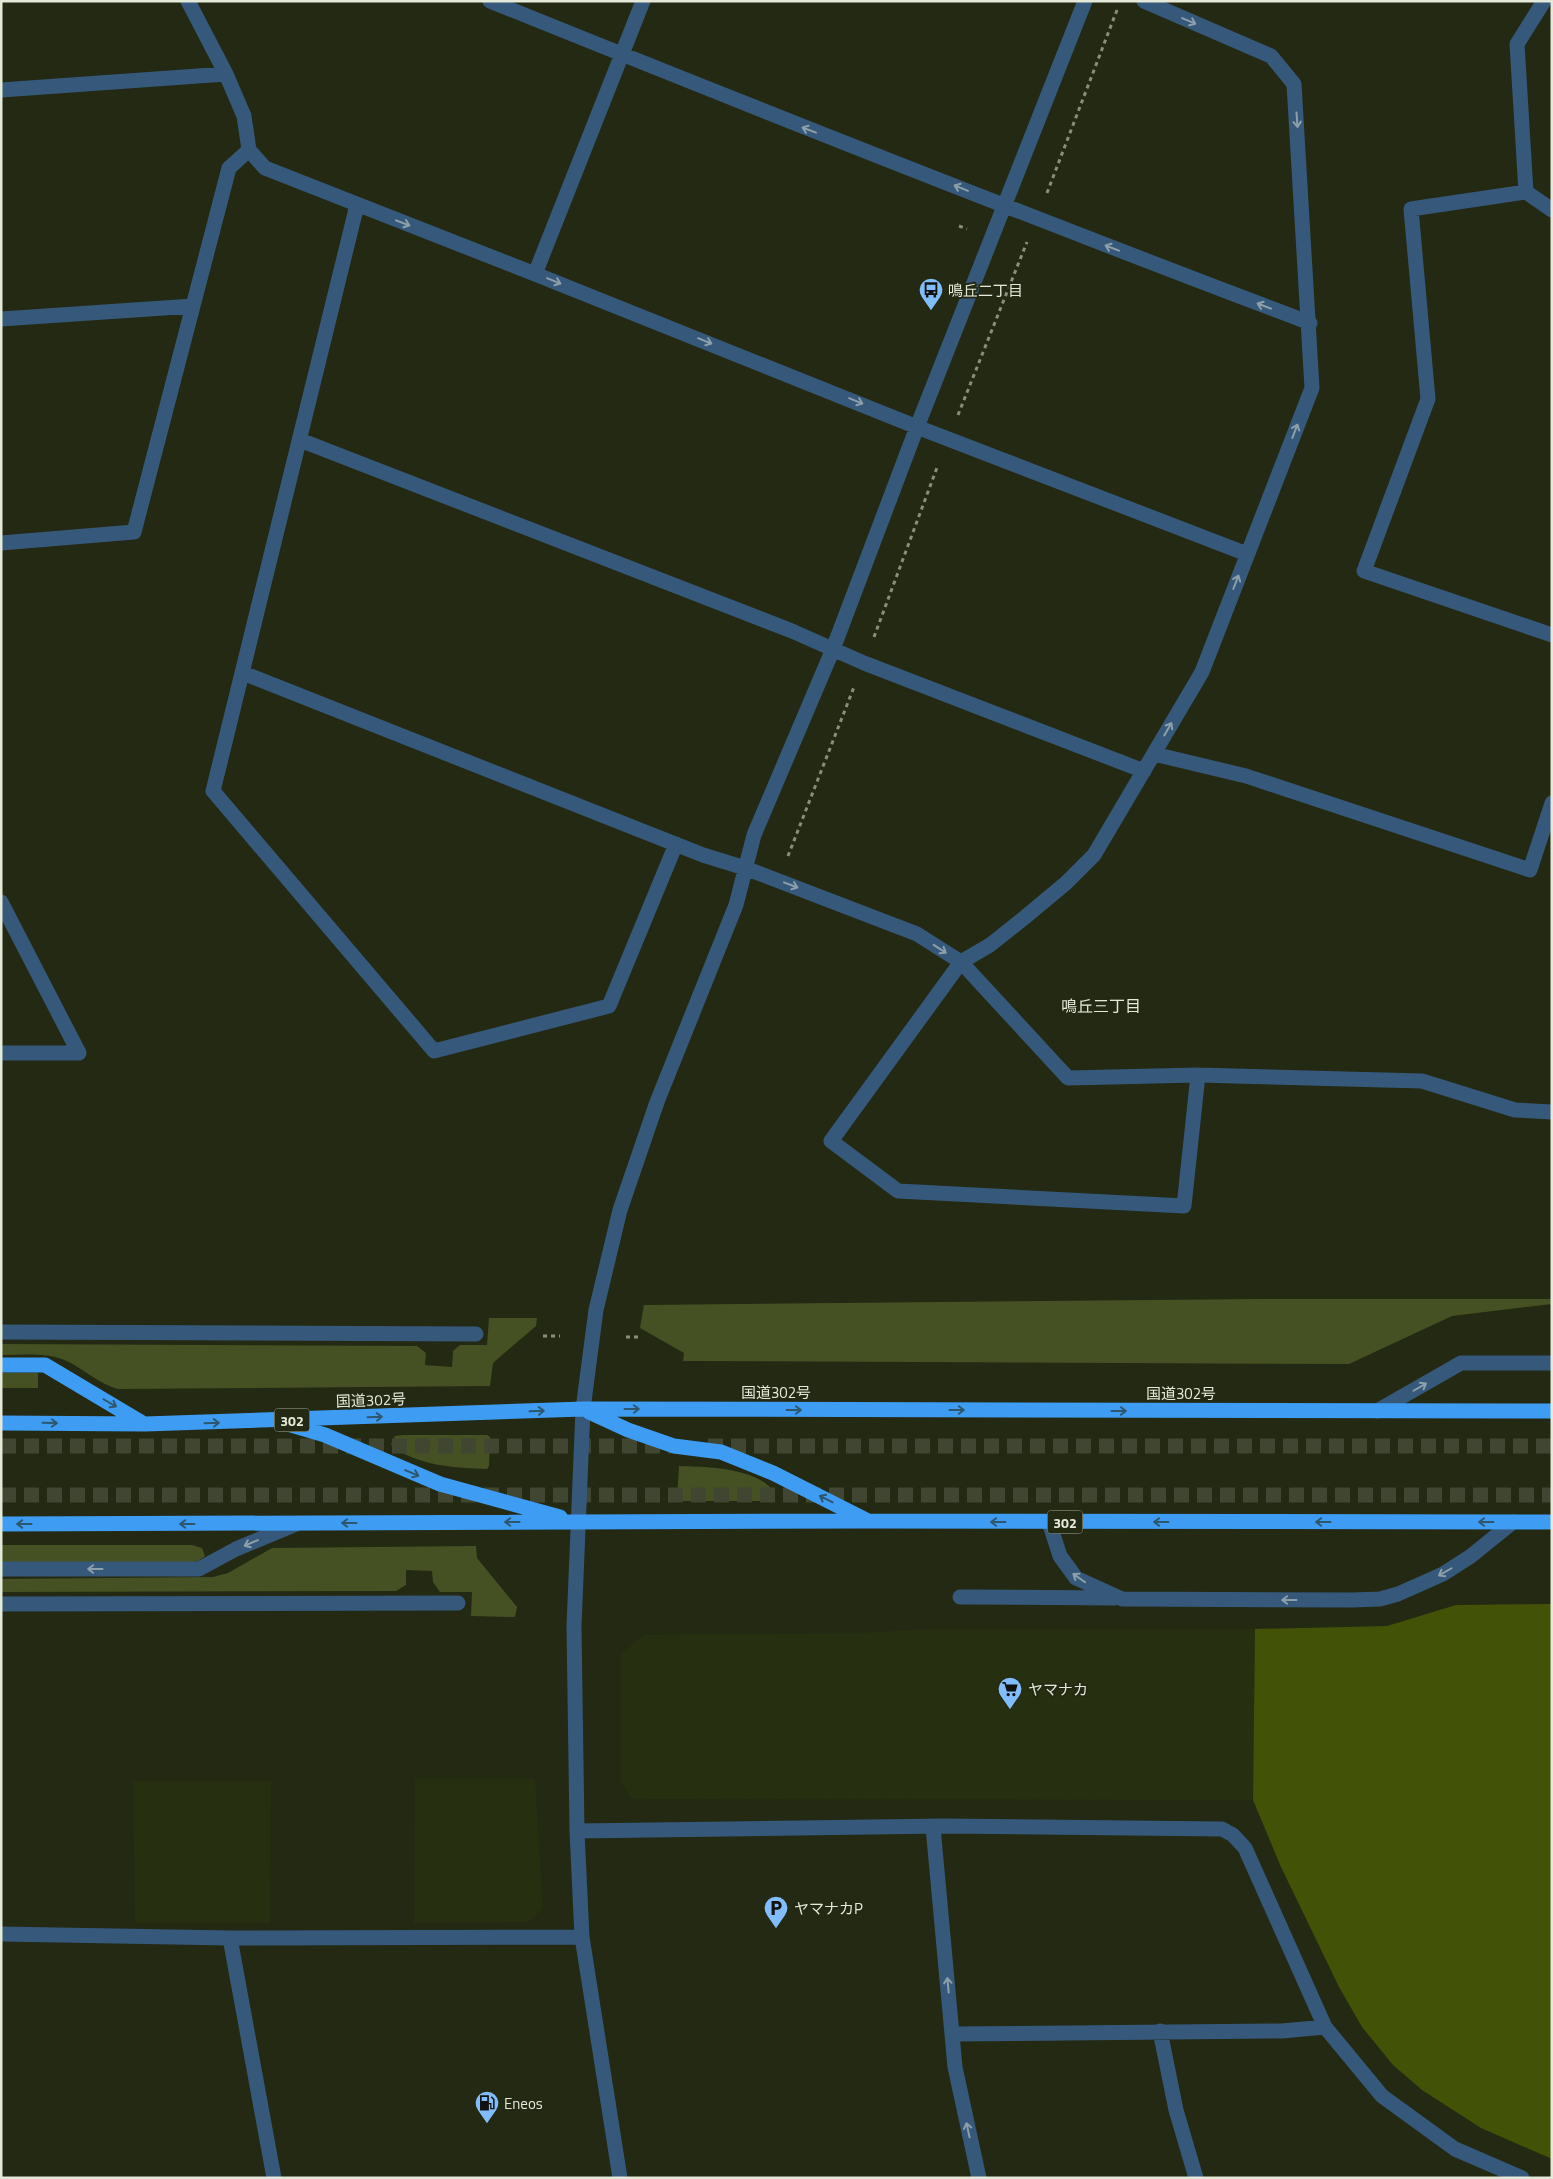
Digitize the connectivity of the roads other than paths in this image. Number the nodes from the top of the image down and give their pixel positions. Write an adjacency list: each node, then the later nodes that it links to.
1 (188, 1): 8 (street)
2 (490, 1): 7 (street)
3 (643, 1): 7 (street)
4 (1085, 1): 13 (street)
5 (1144, 1): 18 (street, one-way to 18)
6 (1544, 1): 11 (street)
7 (622, 55): 13 (street, one-way to 7); 15 (street)
8 (226, 74): 9 (street); 10 (street)
9 (1, 90)
10 (249, 150): 12 (street); 16 (street)
11 (1526, 192): 14 (street); 23 (street)
12 (357, 205): 15 (street, one-way to 15); 20 (street)
13 (1003, 206): 18 (street, one-way to 13); 19 (street)
14 (1552, 210)
15 (536, 274): 19 (street, one-way to 19)
16 (193, 306): 17 (street); 21 (street)
17 (1, 319)
18 (1310, 323): 22 (street, one-way to 18)
19 (917, 427): 22 (street); 24 (street)
20 (300, 440): 24 (street); 25 (street)
21 (1, 543)
22 (1247, 554): 26 (street, one-way to 22)
23 (1552, 635)
24 (833, 649): 27 (street); 30 (street)
25 (243, 673): 29 (street); 29 (street)
26 (1154, 754): 27 (street); 28 (street)
27 (1144, 771): 32 (street)
28 (1552, 803)
29 (676, 844): 30 (street)
30 (745, 868): 32 (street, one-way to 32); 40 (street)
31 (1, 902): 33 (street)
32 (960, 962): 34 (street); 34 (street)
33 (1, 1053)
34 (1198, 1075): 35 (street)
35 (1552, 1112)
36 (1, 1332): 37 (street)
37 (476, 1334)
38 (1552, 1363): 41 (street, one-way to 38)
39 (1, 1365): 45 (highway, one-way to 45)
40 (583, 1409): 41 (highway, 国道302号 / 302, one-way to 41); 43 (highway, 国道302号 / 302, one-way to 40); 46 (highway, one-way to 40); 47 (street)
41 (1377, 1411): 42 (highway, 国道302号 / 302)
42 (1552, 1411)
43 (268, 1421): 45 (highway, 国道302号 / 302, one-way to 43); 47 (highway, one-way to 47)
44 (1, 1423): 45 (highway, 国道302号 / 302, one-way to 45)
45 (145, 1424)
46 (869, 1521): 47 (highway, 302); 48 (highway, 302, one-way to 46)
47 (578, 1522): 52 (highway, 302, one-way to 52); 59 (street)
48 (1049, 1522): 49 (highway, 302, one-way to 48); 55 (street, one-way to 48)
49 (1513, 1522): 50 (highway, 302); 55 (street, one-way to 55)
50 (1552, 1522)
51 (1, 1524): 52 (highway, 302, one-way to 51)
52 (296, 1524): 53 (street, one-way to 53)
53 (1, 1569)
54 (960, 1597): 55 (street)
55 (1122, 1598)
56 (458, 1603): 57 (street)
57 (1, 1604)
58 (933, 1827): 59 (street); 63 (street); 65 (street, one-way to 58)
59 (577, 1831): 61 (street)
60 (1, 1934): 62 (street)
61 (582, 1937): 62 (street); 67 (street)
62 (230, 1938): 66 (street)
63 (1325, 2027): 64 (street); 70 (street)
64 (1160, 2031): 65 (street); 69 (street)
65 (952, 2034): 68 (street, one-way to 65)
66 (274, 2178)
67 (620, 2178)
68 (979, 2178)
69 (1196, 2178)
70 (1522, 2178)

